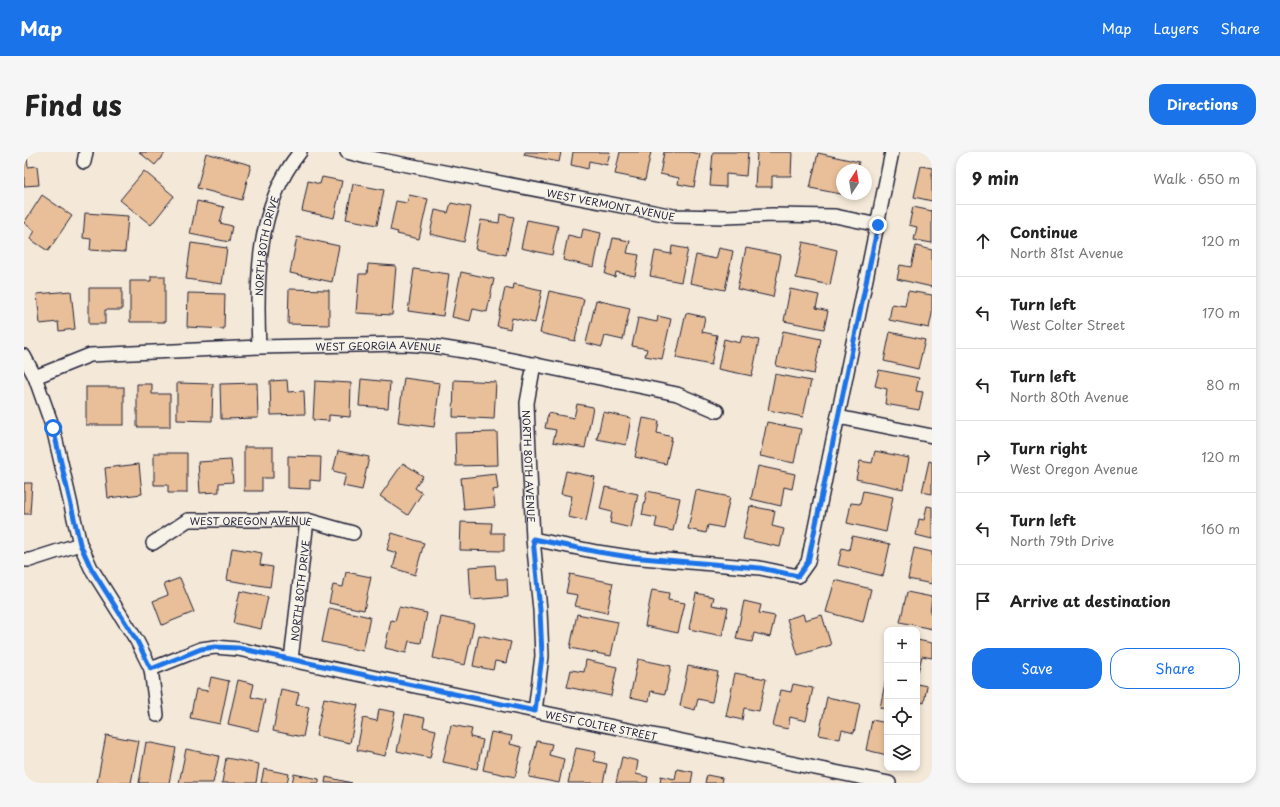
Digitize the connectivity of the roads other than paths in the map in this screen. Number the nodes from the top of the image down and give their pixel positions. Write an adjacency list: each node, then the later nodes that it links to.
1 (300, 152): 5 (street, NORTH 80TH DRIVE)
2 (346, 152): 4 (street, WEST VERMONT AVENUE)
3 (892, 152): 4 (street)
4 (878, 225): 10 (street)
5 (259, 347): 7 (street, WEST GEORGIA AVENUE); 8 (street, WEST GEORGIA AVENUE)
6 (24, 356): 8 (street)
7 (534, 364): 9 (street, WEST GEORGIA AVENUE); 14 (street, NORTH 80TH AVENUE)
8 (35, 377): 16 (street)
9 (717, 411)
10 (838, 417): 11 (street); 14 (street)
11 (932, 436)
12 (307, 520): 13 (street, WEST OREGON AVENUE); 15 (street, WEST OREGON AVENUE); 18 (street, NORTH 80TH DRIVE)
13 (353, 533)
14 (533, 539): 20 (street, NORTH 80TH AVENUE)
15 (153, 543)
16 (80, 544): 17 (street); 19 (street)
17 (24, 560)
18 (291, 660): 19 (street, WEST COLTER STREET); 20 (street, WEST COLTER STREET)
19 (151, 669): 21 (street)
20 (535, 711): 22 (street, WEST COLTER STREET)
21 (157, 715)
22 (889, 783)

